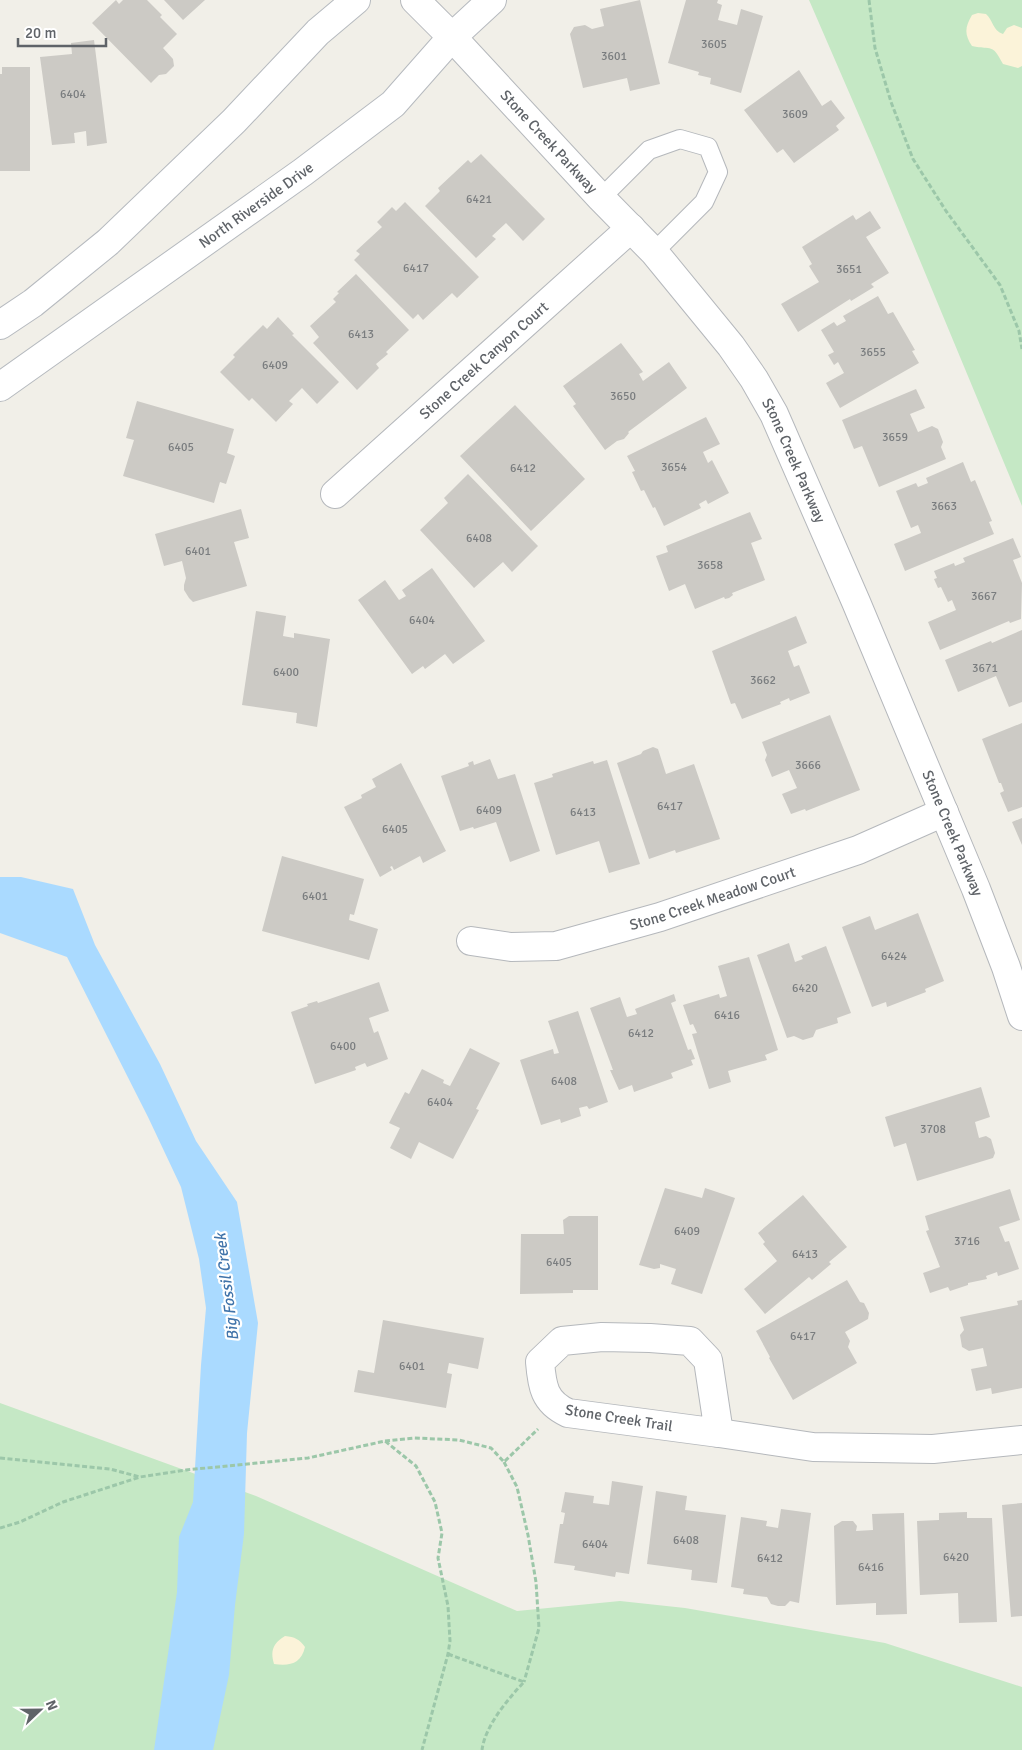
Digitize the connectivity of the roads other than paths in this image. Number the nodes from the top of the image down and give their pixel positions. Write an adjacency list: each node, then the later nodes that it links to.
1 (356, 0): 8 (street)
2 (415, 0): 4 (street, Stone Creek Parkway)
3 (492, 0): 4 (street, North Riverside Drive)
4 (452, 37): 5 (street, Stone Creek Parkway); 9 (street, North Riverside Drive)
5 (601, 198): 6 (street, Stone Creek Parkway); 7 (lane)
6 (632, 228): 7 (street, Stone Creek Parkway); 10 (street, Stone Creek Canyon Court)
7 (654, 252): 11 (street, Stone Creek Parkway)
8 (0, 326)
9 (0, 387)
10 (335, 494)
11 (944, 812): 12 (street, Stone Creek Meadow Court); 13 (street, Stone Creek Parkway)
12 (471, 941)
13 (1022, 1016)
14 (719, 1433): 14 (street, Stone Creek Trail); 15 (street, Stone Creek Trail)
15 (1022, 1440)

